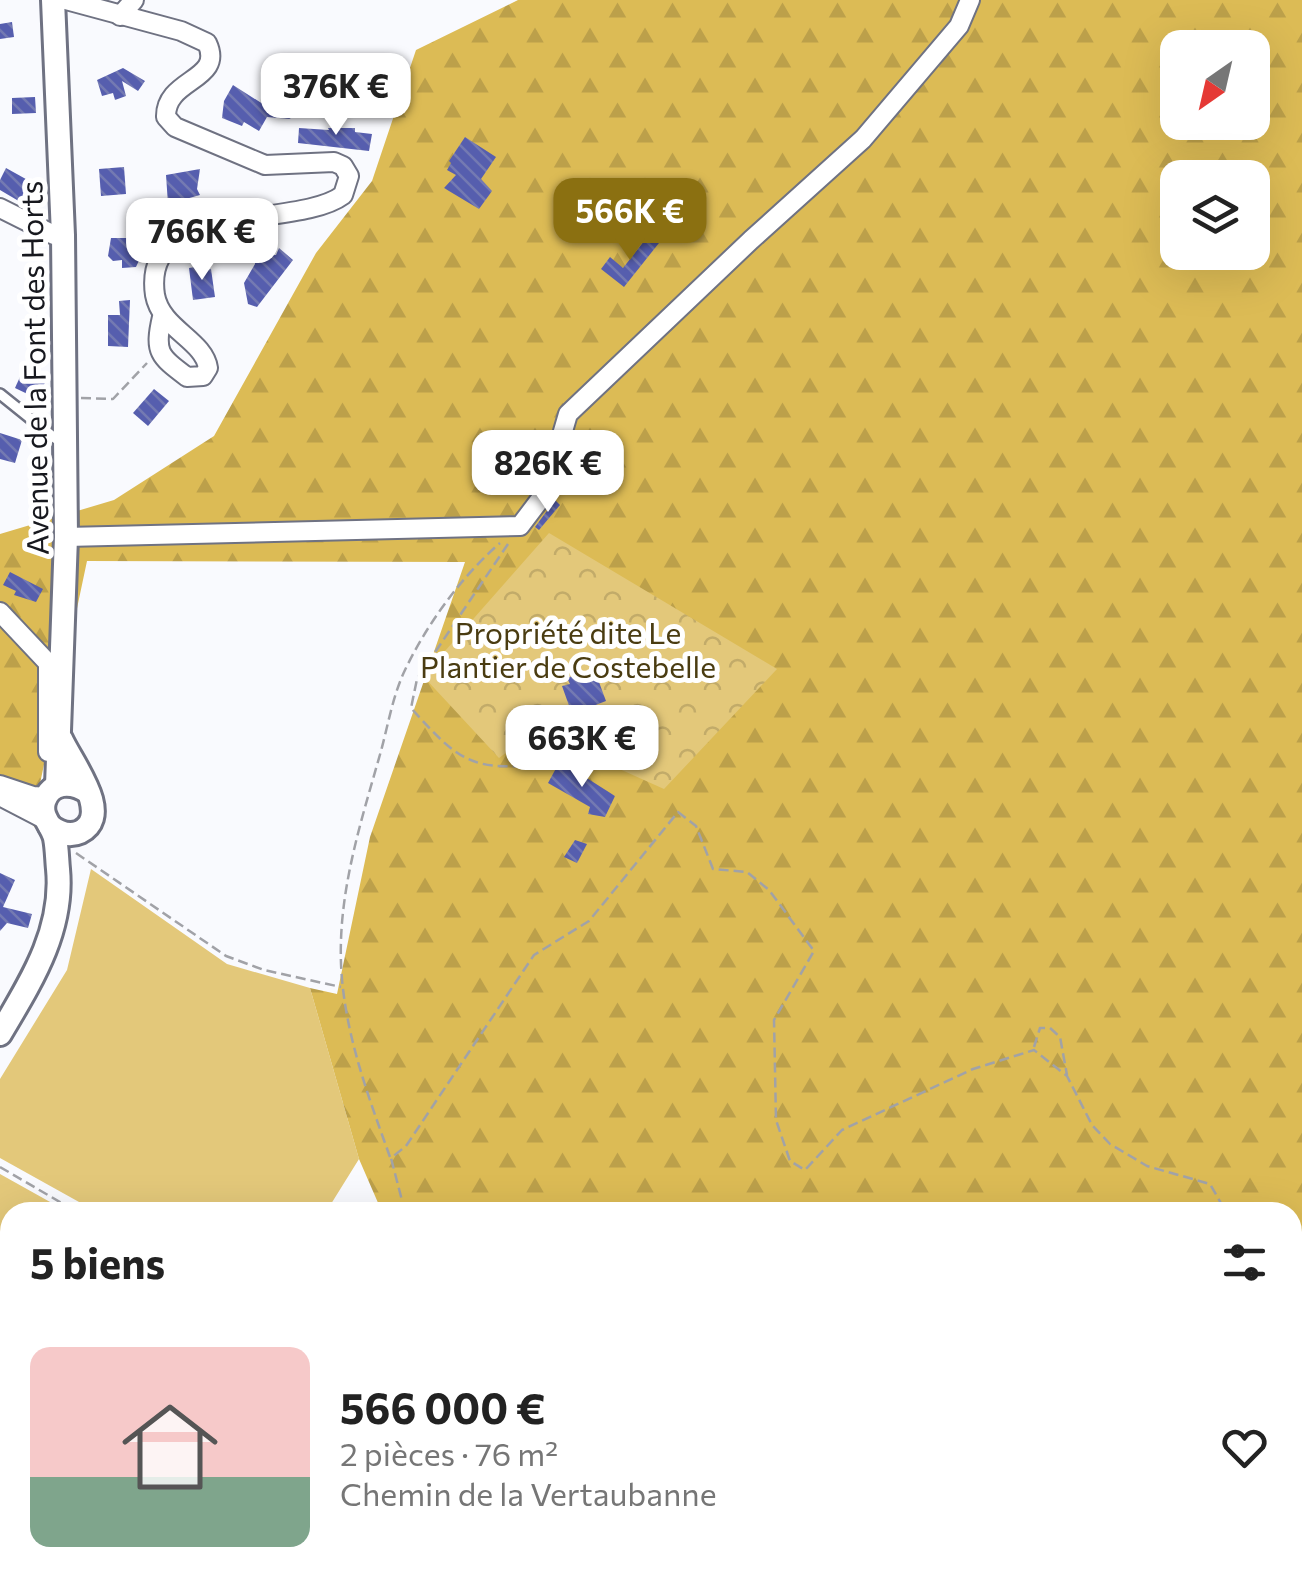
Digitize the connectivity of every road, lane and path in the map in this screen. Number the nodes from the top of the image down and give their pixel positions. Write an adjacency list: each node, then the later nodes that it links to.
1 (53, 0): 7 (main road, Avenue de la Font des Horts)
2 (66, 0): 5 (street)
3 (134, 0): 5 (street)
4 (970, 0): 13 (street)
5 (120, 16): 8 (street)
6 (0, 208): 7 (street)
7 (64, 235): 11 (main road, Avenue de la Font des Horts)
8 (162, 316): 9 (street); 9 (street)
9 (159, 352): 11 (path)
10 (0, 394): 12 (lane)
11 (65, 397): 12 (main road, Avenue de la Font des Horts)
12 (64, 440): 14 (main road, Avenue de la Font des Horts)
13 (520, 526): 14 (street); 17 (path); 24 (path)
14 (66, 537): 16 (main road, Avenue de la Font des Horts)
15 (0, 612): 21 (street)
16 (60, 736): 19 (main road, Avenue de la Font des Horts); 21 (main road, Avenue de la Font des Horts)
17 (549, 764)
18 (0, 785): 21 (street)
19 (88, 792): 21 (main road); 22 (main road)
20 (0, 796): 21 (street)
21 (50, 804): 22 (main road); 23 (main road, Avenue de la Font des Horts)
22 (72, 840): 23 (main road, Avenue de la Font des Horts); 24 (path)
23 (58, 877): 25 (main road, Avenue de la Font des Horts)
24 (343, 988): 28 (path)
25 (0, 1034)
26 (1034, 1050): 27 (path); 27 (path); 28 (path)
27 (1067, 1076): 32 (path)
28 (391, 1158): 31 (path)
29 (0, 1168): 30 (path)
30 (60, 1202)
31 (402, 1202)
32 (1220, 1202)

